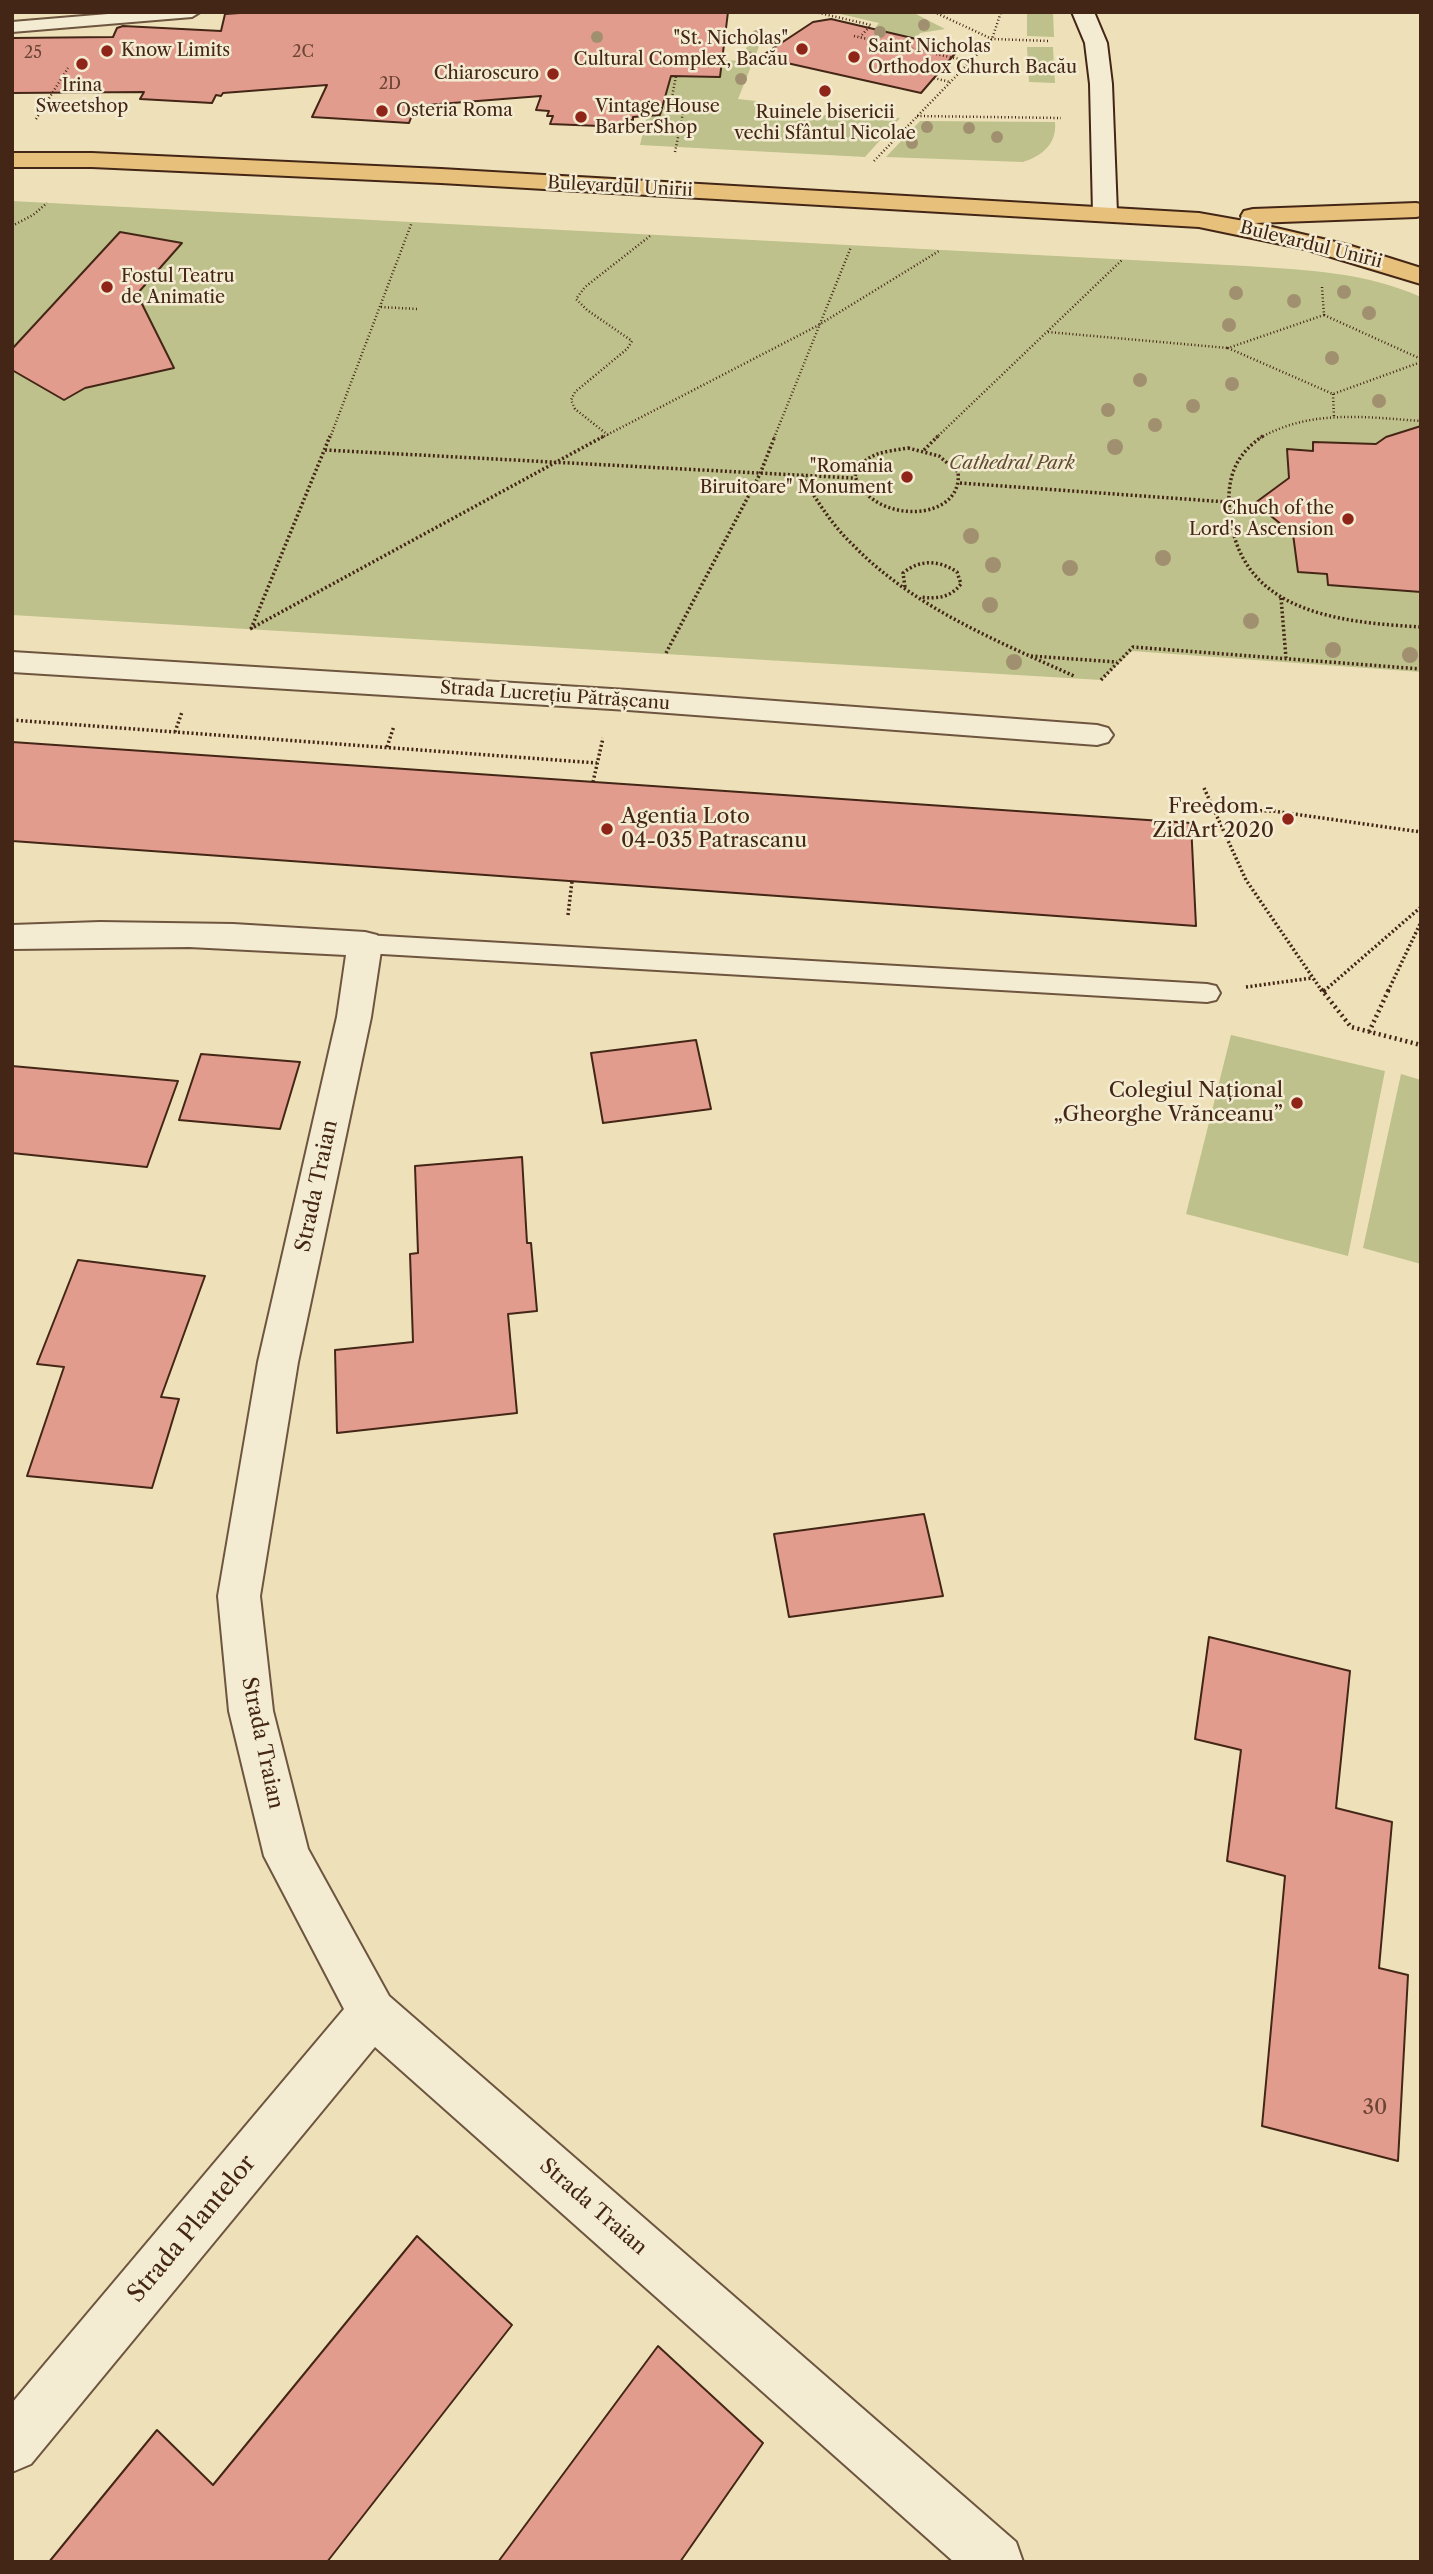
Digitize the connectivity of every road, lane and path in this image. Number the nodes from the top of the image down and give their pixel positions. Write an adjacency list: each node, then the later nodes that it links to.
1 (192, 12): 6 (lane)
2 (815, 12): 8 (path)
3 (934, 12): 9 (path)
4 (1001, 12): 9 (path)
5 (1083, 12): 24 (street)
6 (12, 26)
7 (855, 36): 8 (path)
8 (860, 37): 11 (path)
9 (992, 39): 10 (path); 11 (path)
10 (1050, 41)
11 (969, 62): 15 (path)
12 (68, 68): 18 (path)
13 (676, 76): 19 (path)
14 (934, 78): 15 (path)
15 (950, 82): 16 (path)
16 (917, 116): 17 (path); 21 (path)
17 (1065, 118)
18 (36, 119)
19 (675, 153)
20 (12, 158): 24 (main road, Bulevardul Unirii)
21 (871, 164)
22 (47, 203): 27 (path)
23 (1418, 209): 25 (main road, Bulevardul Unirii); 32 (main road)
24 (1105, 213): 25 (main road, Bulevardul Unirii)
25 (1199, 220): 33 (main road, Bulevardul Unirii)
26 (412, 222): 35 (path)
27 (12, 226)
28 (650, 236): 45 (path)
29 (851, 247): 38 (path)
30 (939, 251): 38 (path)
31 (1122, 260): 39 (path)
32 (1421, 270)
33 (1421, 275)
34 (1322, 282): 37 (path)
35 (381, 307): 36 (path); 46 (path)
36 (417, 309)
37 (1324, 316): 40 (path); 41 (path)
38 (817, 326): 45 (path); 49 (path)
39 (1048, 332): 40 (path); 47 (path)
40 (1228, 348): 42 (path)
41 (1421, 360): 42 (path)
42 (1333, 394): 43 (path)
43 (1334, 417): 44 (path); 53 (path)
44 (1421, 421)
45 (608, 435): 48 (path)
46 (326, 450): 48 (path); 48 (path)
47 (925, 450): 51 (path); 52 (path)
48 (553, 463): 49 (path)
49 (760, 474): 50 (path); 58 (path)
50 (801, 475): 51 (path); 54 (path)
51 (853, 478): 52 (path)
52 (960, 483): 53 (path)
53 (1227, 502): 56 (path)
54 (908, 590): 55 (path); 55 (path)
55 (915, 595): 59 (path)
56 (1281, 598): 57 (path); 60 (path)
57 (1421, 627)
58 (666, 653)
59 (1028, 656): 62 (path); 64 (path)
60 (1286, 658): 62 (path); 63 (path)
61 (12, 662): 68 (street, Strada Lucrețiu Pătrășcanu)
62 (1118, 662): 65 (path)
63 (1421, 669)
64 (1074, 676)
65 (1101, 680)
66 (12, 720): 69 (path)
67 (606, 727): 69 (path)
68 (1097, 735)
69 (597, 763): 70 (path)
70 (593, 782)
71 (1204, 788): 72 (path)
72 (1215, 810): 73 (path); 78 (path)
73 (1421, 832)
74 (1421, 907): 79 (path)
75 (1421, 922): 81 (path)
76 (12, 937): 77 (street)
77 (365, 944): 80 (lane); 83 (street, Strada Traian)
78 (1312, 978): 79 (path); 80 (path)
79 (1323, 992): 81 (path)
80 (1207, 993)
81 (1369, 1032): 82 (path)
82 (1421, 1045)
83 (372, 2013): 84 (street, Strada Plantelor); 85 (street, Strada Traian)
84 (12, 2445)
85 (996, 2562)

